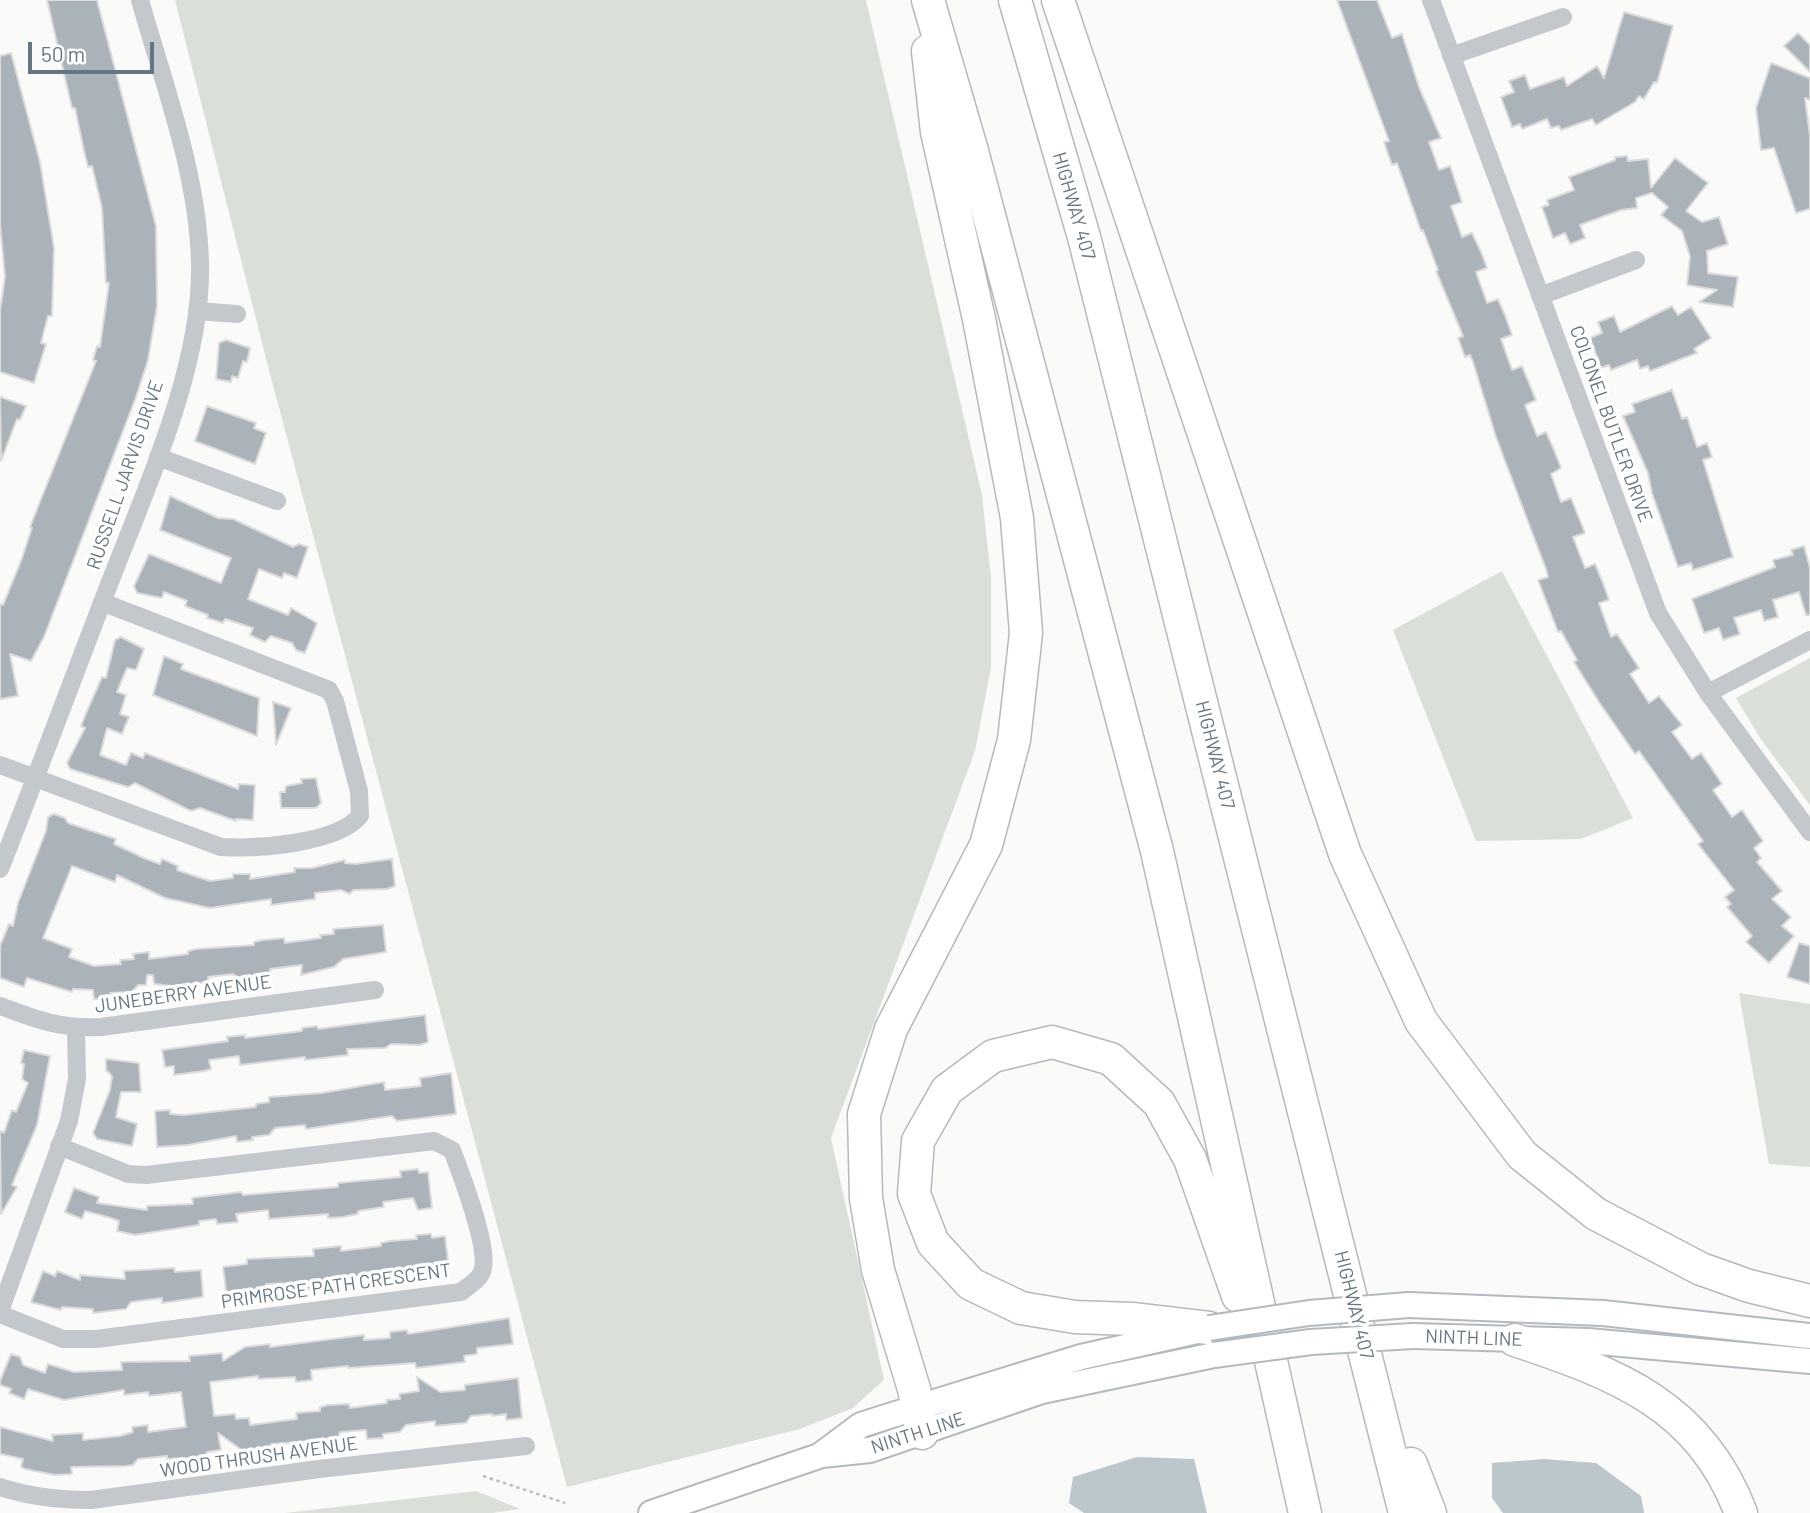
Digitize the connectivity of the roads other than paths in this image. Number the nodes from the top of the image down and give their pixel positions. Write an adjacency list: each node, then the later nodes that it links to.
1 (140, 0): 11 (street, RUSSELL JARVIS DRIVE)
2 (922, 0): 33 (highway)
3 (928, 0): 35 (highway)
4 (1015, 0): 26 (highway, HIGHWAY 407)
5 (1058, 0): 27 (highway)
6 (1431, 0): 8 (street, COLONEL BUTLER DRIVE)
7 (1563, 16): 8 (street)
8 (1451, 56): 10 (street, COLONEL BUTLER DRIVE)
9 (1636, 260): 10 (street)
10 (1540, 296): 17 (street, COLONEL BUTLER DRIVE)
11 (197, 311): 12 (street); 13 (street, RUSSELL JARVIS DRIVE)
12 (237, 314)
13 (158, 457): 14 (street); 15 (street, RUSSELL JARVIS DRIVE)
14 (277, 501)
15 (102, 602): 19 (street, RUSSELL JARVIS DRIVE); 19 (street)
16 (1810, 640): 17 (street)
17 (1708, 693): 20 (street, COLONEL BUTLER DRIVE)
18 (0, 765): 19 (street)
19 (36, 780): 21 (street, RUSSELL JARVIS DRIVE)
20 (1810, 832)
21 (0, 869)
22 (375, 990): 24 (street, JUNEBERRY AVENUE)
23 (0, 1006): 24 (street, JUNEBERRY AVENUE)
24 (76, 1028): 25 (street)
25 (60, 1146): 28 (street); 28 (street, PRIMROSE PATH CRESCENT)
26 (1347, 1278): 39 (highway, HIGHWAY 407); 40 (highway)
27 (1810, 1301)
28 (0, 1312)
29 (1810, 1336): 31 (main road, NINTH LINE, bridge)
30 (1515, 1340): 31 (main road, NINTH LINE, bridge); 32 (main road, NINTH LINE); 41 (highway)
31 (1211, 1342): 33 (main road, NINTH LINE); 35 (highway)
32 (1810, 1361)
33 (920, 1420): 37 (main road, NINTH LINE)
34 (526, 1446): 36 (street, WOOD THRUSH AVENUE)
35 (1297, 1479): 38 (highway)
36 (0, 1487)
37 (651, 1513)
38 (1305, 1513)
39 (1405, 1513)
40 (1430, 1513)
41 (1741, 1513)

